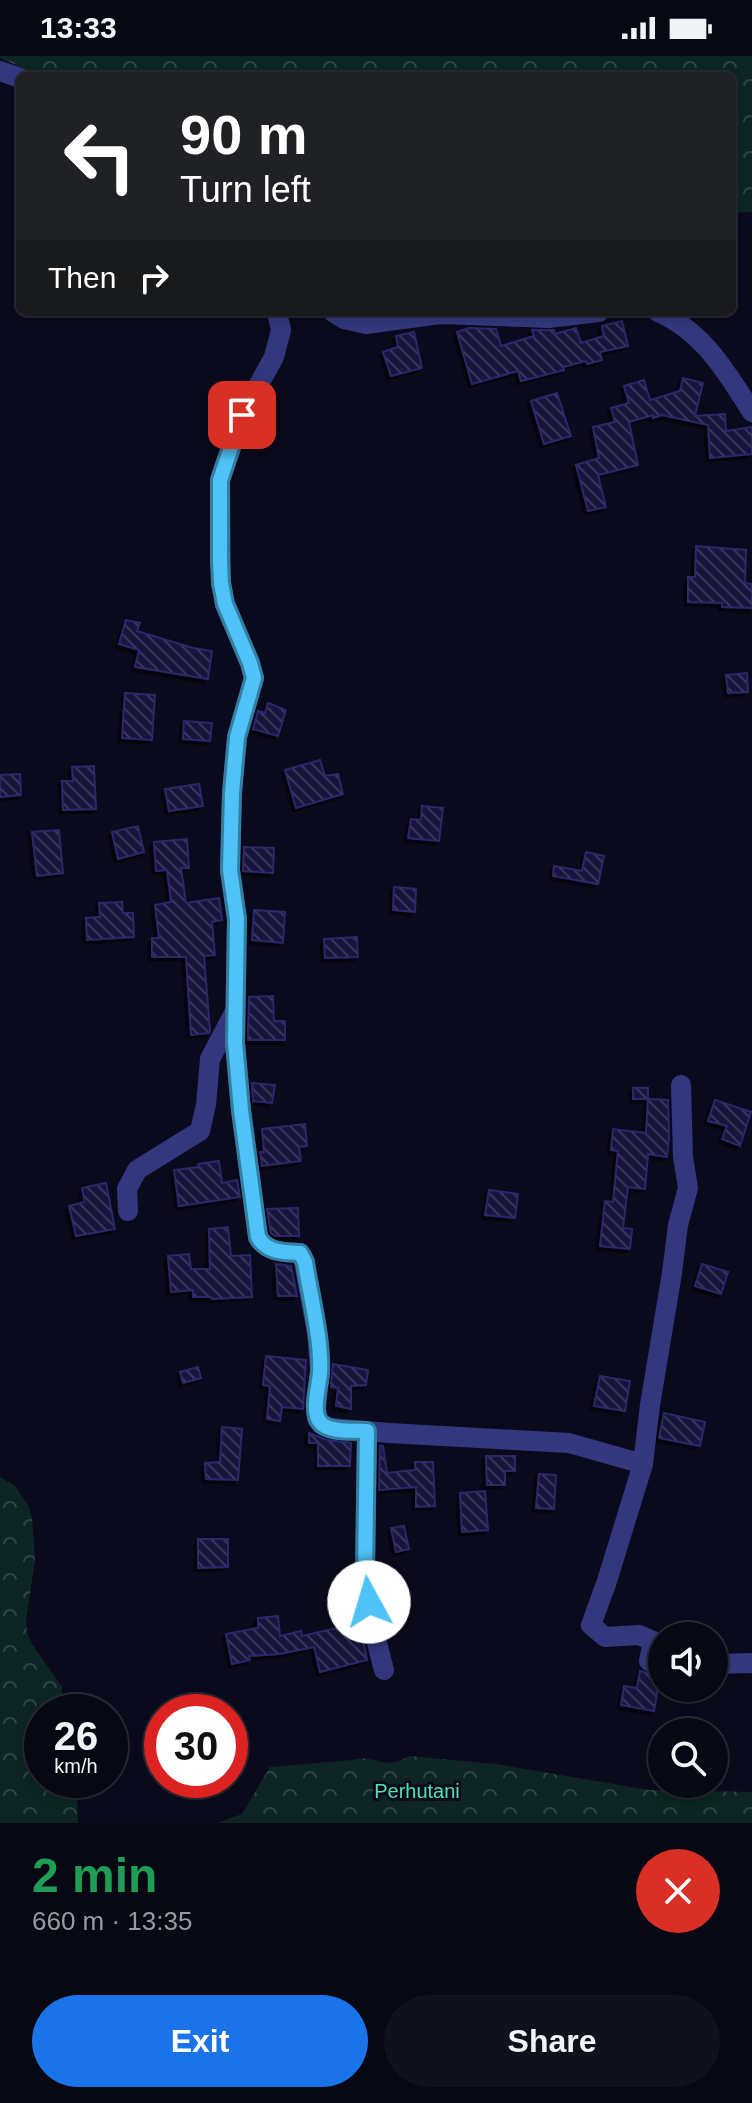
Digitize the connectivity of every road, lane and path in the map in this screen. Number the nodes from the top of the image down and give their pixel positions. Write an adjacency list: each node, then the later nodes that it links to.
1 (278, 316): 8 (street)
2 (339, 316): 3 (street)
3 (425, 316)
4 (494, 316): 5 (street)
5 (565, 316)
6 (668, 316): 7 (street)
7 (752, 412)
8 (234, 1013): 10 (street); 11 (street)
9 (681, 1085): 12 (street)
10 (128, 1211)
11 (367, 1431): 12 (street); 16 (street)
12 (643, 1464): 13 (street)
13 (648, 1639)
14 (752, 1663): 15 (street)
15 (728, 1664)
16 (384, 1670)

